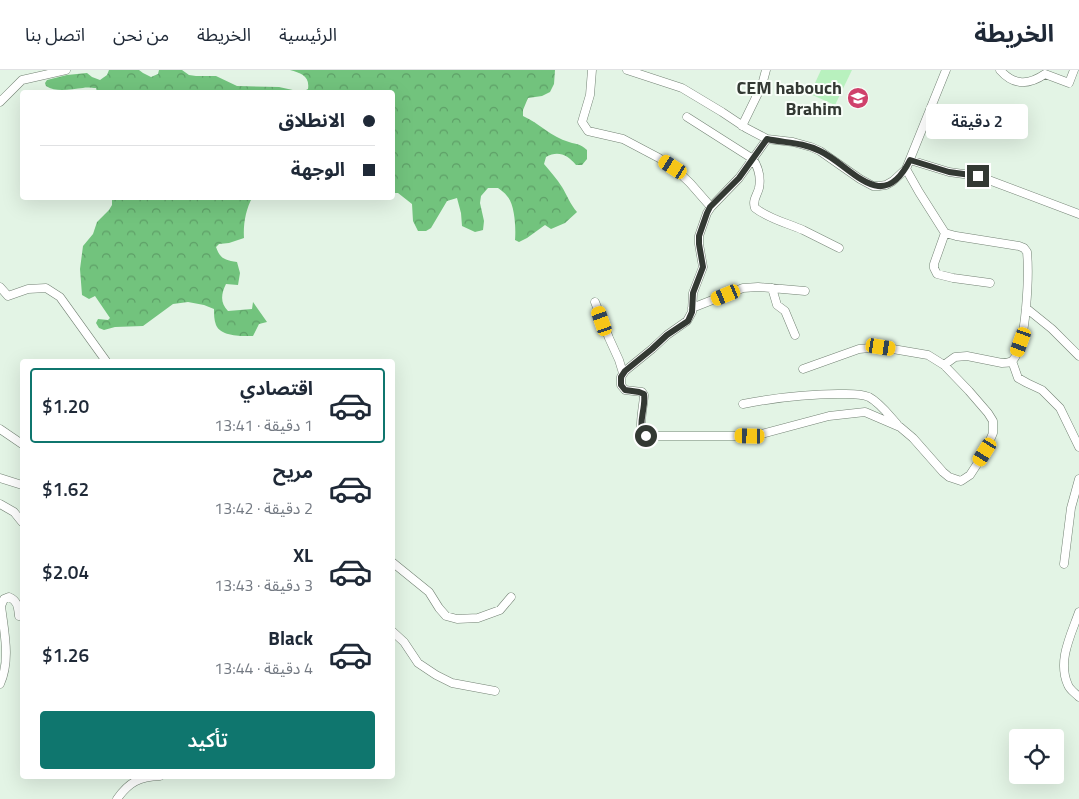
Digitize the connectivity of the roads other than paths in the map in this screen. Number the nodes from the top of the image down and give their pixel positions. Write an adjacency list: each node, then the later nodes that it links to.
1 (66, 70): 8 (street)
2 (592, 70): 15 (street)
3 (627, 70): 10 (street)
4 (766, 70): 10 (street)
5 (946, 70): 13 (street)
6 (1000, 70): 7 (street)
7 (1074, 70)
8 (0, 102)
9 (687, 117): 12 (street)
10 (742, 126): 11 (street)
11 (767, 139): 12 (street); 14 (street)
12 (753, 159): 15 (street); 18 (street)
13 (910, 160): 14 (street); 16 (street)
14 (906, 169): 17 (street)
15 (710, 207): 24 (street)
16 (1079, 214)
17 (945, 232): 19 (street); 25 (street)
18 (839, 248)
19 (990, 283)
20 (0, 287): 28 (street)
21 (772, 288): 22 (street); 24 (street); 26 (street)
22 (805, 291)
23 (595, 302): 32 (street)
24 (692, 308): 32 (street)
25 (1026, 308): 27 (street); 29 (street)
26 (796, 336)
27 (1079, 356)
28 (105, 359)
29 (1012, 361): 30 (street); 37 (street)
30 (944, 365): 31 (street); 34 (street)
31 (803, 368)
32 (623, 373): 34 (street)
33 (743, 404): 34 (street)
34 (900, 427)
35 (0, 430): 36 (street)
36 (20, 443)
37 (1079, 447)
38 (0, 478): 40 (street)
39 (1079, 479): 44 (street)
40 (20, 484)
41 (0, 504): 42 (street)
42 (20, 520)
43 (395, 564): 45 (street)
44 (1064, 564)
45 (511, 596)
46 (1079, 612): 51 (street)
47 (19, 616): 49 (street)
48 (395, 634): 50 (street)
49 (0, 684)
50 (495, 691)
51 (1079, 697)
52 (144, 779): 53 (street)
53 (117, 799)

